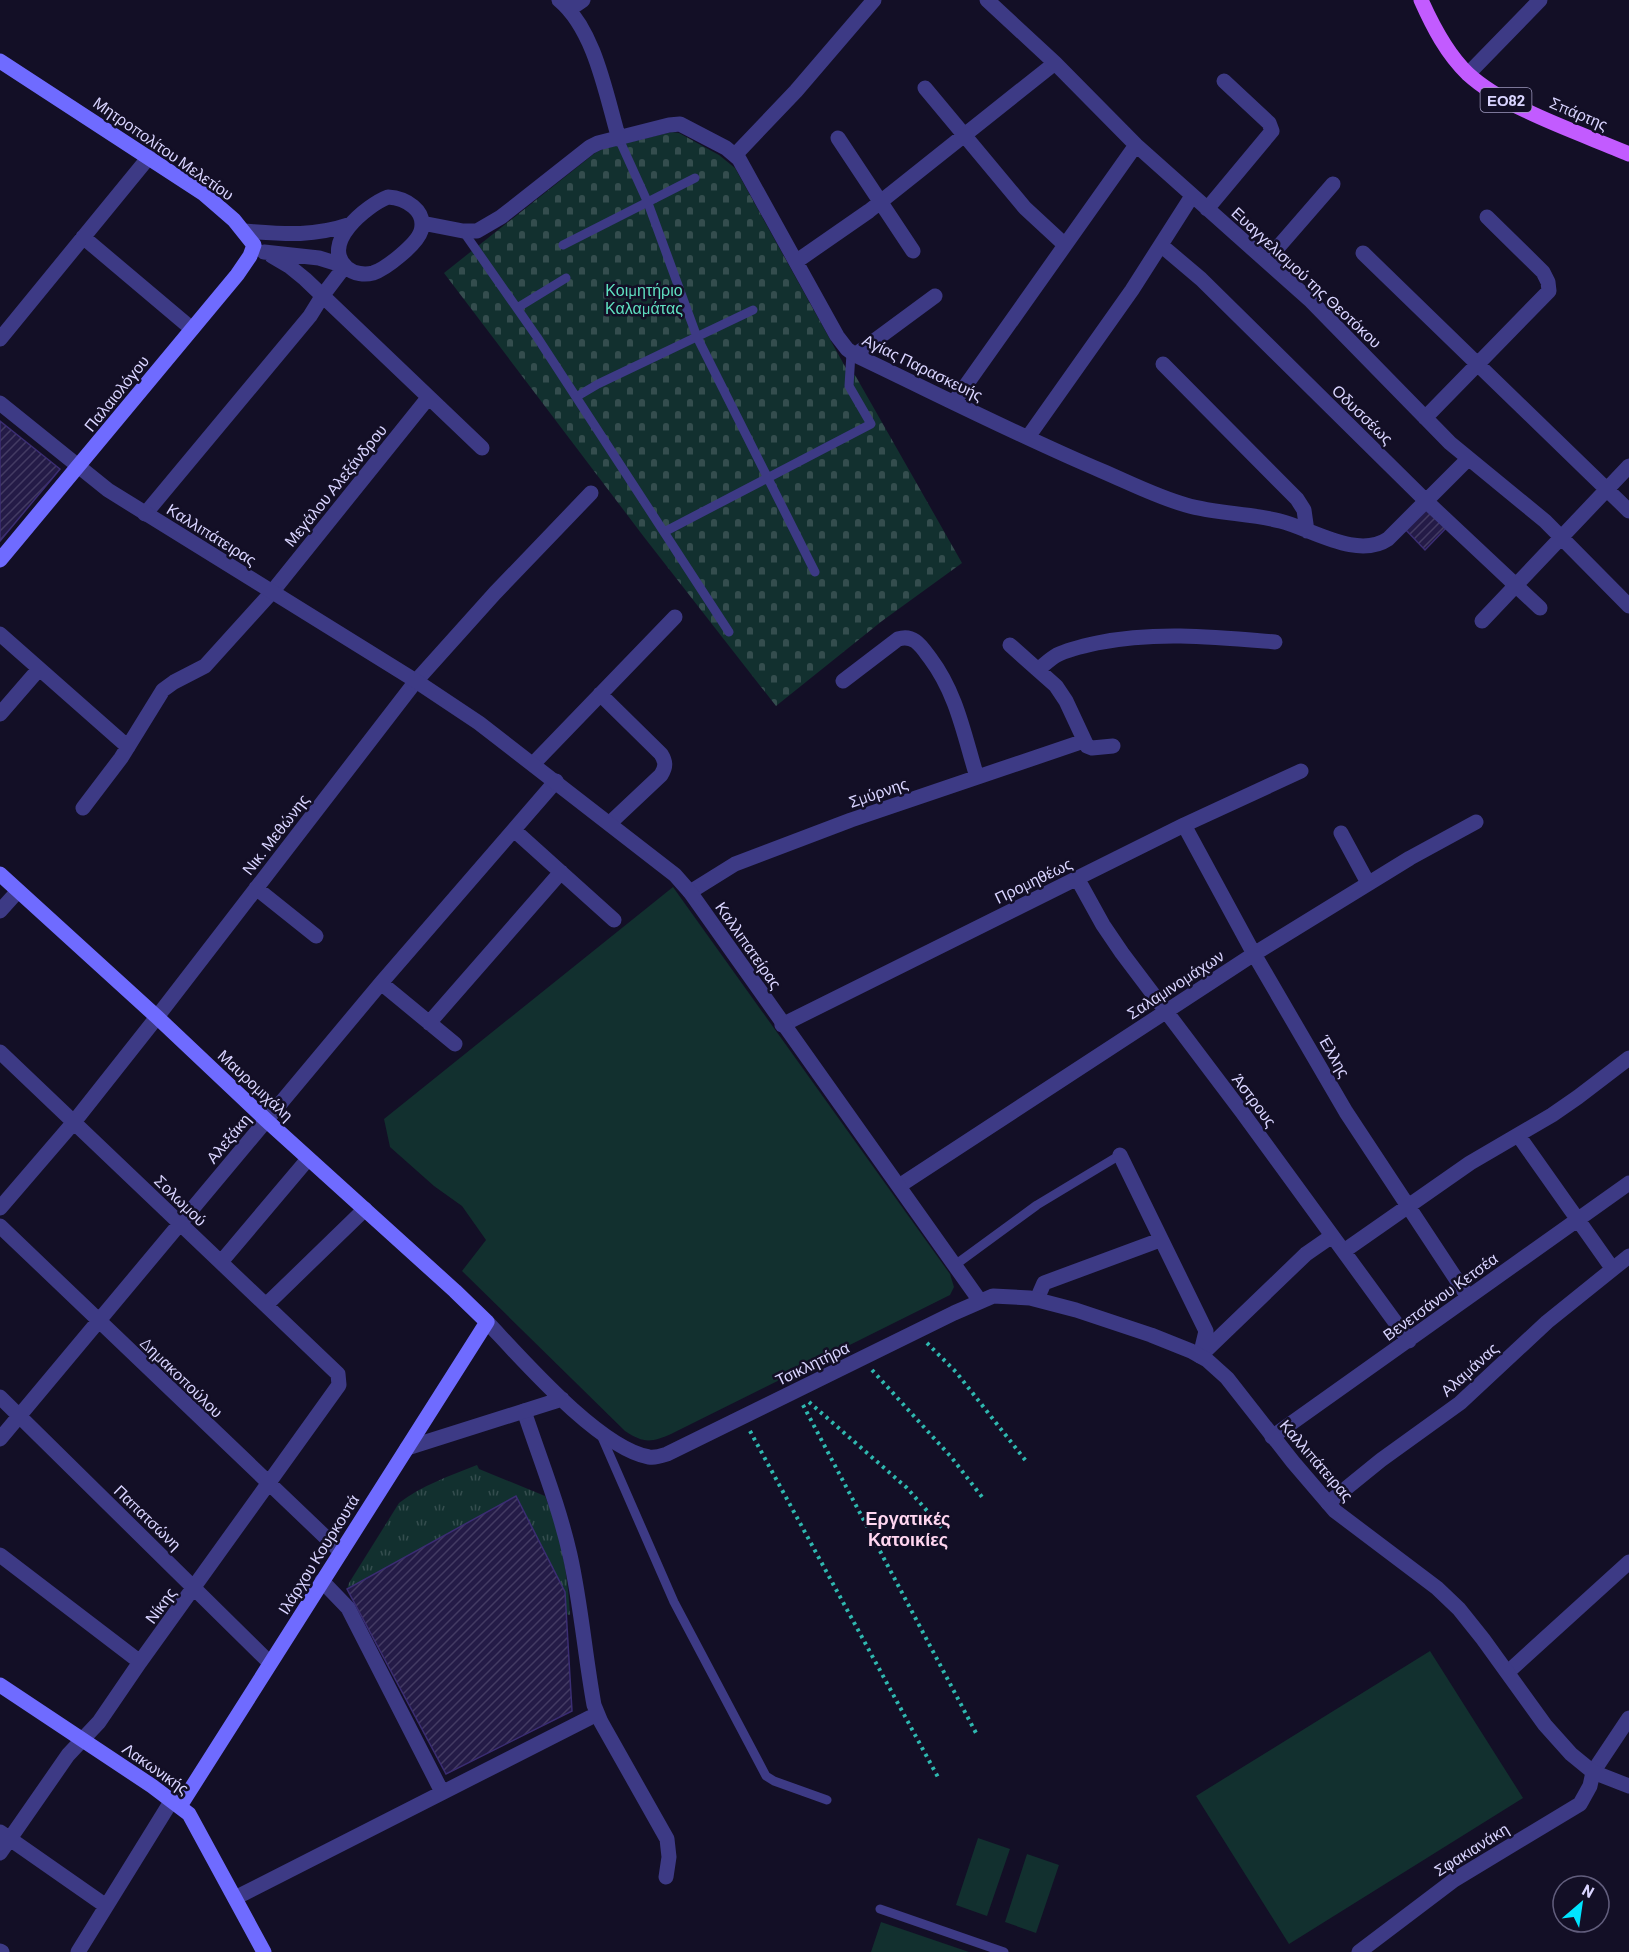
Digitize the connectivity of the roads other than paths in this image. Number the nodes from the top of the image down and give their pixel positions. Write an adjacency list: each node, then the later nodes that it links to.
1 (583, 0): 6 (street)
2 (874, 0): 16 (street)
3 (987, 0): 8 (street, Ευαγγελισμού της Θεοτόκου)
4 (1421, 0): 9 (main road, Σπάρτης / ΕΟ82)
5 (1539, 0): 9 (street)
6 (565, 5): 14 (street)
7 (0, 61): 18 (main road, Μητροπολίτου Μελετίου)
8 (1055, 63): 12 (street); 15 (street, Ευαγγελισμού της Θεοτόκου)
9 (1468, 74): 17 (main road, Σπάρτης / ΕΟ82)
10 (1224, 81): 24 (street)
11 (925, 88): 12 (street)
12 (965, 137): 22 (street); 32 (street)
13 (838, 138): 22 (street)
14 (619, 139): 16 (street); 23 (lane); 29 (street)
15 (1136, 145): 21 (street, Ευαγγελισμού της Θεοτόκου); 32 (street)
16 (736, 154): 38 (street, Αγίας Παρασκευής)
17 (1629, 154)
18 (149, 157): 28 (main road, Μητροπολίτου Μελετίου); 30 (street)
19 (695, 178): 23 (lane)
20 (1333, 184): 37 (street)
21 (1192, 196): 24 (street, Ευαγγελισμού της Θεοτόκου); 33 (street)
22 (881, 202): 35 (street); 38 (street)
23 (648, 203): 31 (lane); 46 (lane)
24 (1207, 209): 37 (street, Ευαγγελισμού της Θεοτόκου)
25 (1487, 217): 50 (street)
26 (422, 223): 27 (street); 29 (street); 39 (street)
27 (351, 224): 28 (street); 39 (street)
28 (244, 231): 34 (main road, Μητροπολίτου Μελετίου)
29 (463, 231): 43 (lane)
30 (83, 237): 45 (street); 47 (street)
31 (563, 245)
32 (1065, 245): 53 (street)
33 (1162, 246): 56 (street); 64 (street, Οδυσσέως)
34 (259, 249): 39 (street); 41 (street, Μητροπολίτου Μελετίου); 45 (main road, Παλαιολόγου)
35 (913, 251)
36 (1363, 253): 50 (street)
37 (1267, 260): 55 (street, Ευαγγελισμού της Θεοτόκου)
38 (796, 261): 48 (street, Αγίας Παρασκευής)
39 (345, 266): 41 (street)
40 (566, 278): 43 (lane)
41 (323, 295): 52 (street, Μητροπολίτου Μελετίου); 66 (street)
42 (935, 296): 48 (street)
43 (517, 308): 51 (lane)
44 (753, 310): 46 (lane)
45 (192, 329): 60 (main road, Παλαιολόγου)
46 (696, 337): 51 (lane); 61 (lane)
47 (0, 339)
48 (853, 354): 53 (street, Αγίας Παρασκευής); 61 (lane)
49 (1163, 364): 67 (street)
50 (1479, 364): 55 (street); 62 (street)
51 (576, 397): 68 (lane)
52 (428, 398): 57 (street, Μητροπολίτου Μελετίου); 73 (street, Μεγάλου Αλεξάνδρου)
53 (954, 402): 56 (street, Αγίας Παρασκευής)
54 (0, 403): 60 (street, Καλλιπάτειρας)
55 (1425, 417): 58 (street, Ευαγγελισμού της Θεοτόκου)
56 (1028, 437): 67 (street, Αγίας Παρασκευής)
57 (482, 448)
58 (1468, 459): 64 (street, Αγίας Παρασκευής); 69 (street, Ευαγγελισμού της Θεοτόκου)
59 (1629, 466): 62 (street)
60 (78, 467): 66 (street, Καλλιπάτειρας); 70 (main road, Παλαιολόγου)
61 (768, 479): 68 (lane); 71 (lane)
62 (1608, 490): 65 (street); 69 (street)
63 (591, 493): 84 (street, Νικ. Μεθώνης)
64 (1426, 501): 67 (street, Αγίας Παρασκευής); 72 (street, Οδυσσέως)
65 (1629, 511)
66 (144, 513): 73 (street, Καλλιπάτειρας)
67 (1306, 531)
68 (664, 532): 78 (lane)
69 (1562, 537): 72 (street); 74 (street, Ευαγγελισμού της Θεοτόκου)
70 (0, 560)
71 (815, 572)
72 (1516, 585): 75 (street, Οδυσσέως); 77 (street)
73 (272, 592): 84 (street, Καλλιπάτειρας); 90 (street, Μεγάλου Αλεξάνδρου)
74 (1629, 606)
75 (1540, 608)
76 (675, 617): 86 (street)
77 (1482, 621)
78 (729, 632)
79 (0, 634): 82 (street)
80 (1275, 642): 83 (street)
81 (1010, 645): 83 (street)
82 (39, 669): 87 (street); 90 (street)
83 (1039, 669): 88 (street)
84 (416, 681): 91 (street, Καλλιπατείρας); 105 (street, Νικ. Μεθώνης)
85 (843, 681): 93 (street)
86 (600, 694): 91 (street); 97 (street)
87 (0, 714)
88 (1084, 741): 89 (street); 93 (street, Σμύρνης)
89 (1113, 746)
90 (128, 747): 95 (street, Μεγάλου Αλεξάνδρου)
91 (534, 763): 94 (street, Καλλιπατείρας)
92 (1301, 771): 98 (street, Προμηθέως)
93 (977, 777): 107 (street, Σμύρνης)
94 (556, 781): 97 (street, Καλλιπατείρας); 99 (street, Αλεξάκη)
95 (83, 808)
96 (1476, 822): 104 (street, Σαλαμινομάχων)
97 (610, 823): 107 (street, Καλλιπατείρας)
98 (1184, 825): 103 (street, Προμηθέως); 111 (street, Έλλης)
99 (514, 830): 101 (street); 112 (street, Αλεξάκη)
100 (1341, 833): 104 (street)
101 (561, 872): 109 (street); 115 (street)
102 (0, 874): 106 (main road, Μαυρομιχάλη)
103 (1077, 878): 113 (street, Άστρους); 116 (street, Προμηθέως)
104 (1368, 883): 111 (street, Σαλαμινομάχων)
105 (256, 888): 110 (street); 114 (street, Νικ. Μεθώνης)
106 (18, 891): 108 (street); 114 (main road, Μαυρομιχάλη)
107 (690, 892): 116 (street, Καλλιπατείρας)
108 (0, 911)
109 (614, 920)
110 (316, 936)
111 (1254, 954): 113 (street, Σαλαμινομάχων); 127 (street, Έλλης)
112 (381, 983): 115 (street); 120 (street, Αλεξάκη)
113 (1167, 1011): 126 (street, Σαλαμινομάχων); 133 (street, Άστρους)
114 (157, 1017): 120 (main road, Μαυρομιχάλη); 121 (street, Νικ. Μεθώνης)
115 (429, 1023): 117 (street)
116 (782, 1025): 126 (street, Καλλιπατείρας)
117 (455, 1044)
118 (0, 1052): 121 (street, Σολωμού)
119 (1629, 1058): 122 (street)
120 (266, 1120): 124 (main road, Μαυρομιχάλη); 131 (street, Αλεξάκη)
121 (74, 1122): 128 (street, Νικ. Μεθώνης); 131 (street, Σολωμού)
122 (1518, 1135): 127 (street); 130 (street)
123 (1120, 1155): 134 (street); 138 (lane)
124 (308, 1159): 129 (main road, Μαυρομιχάλη); 137 (street)
125 (1629, 1183): 130 (street, Βενετσάνου Κετσέα)
126 (899, 1186): 138 (street, Καλλιπατείρας)
127 (1408, 1206): 135 (street); 140 (street, Έλλης)
128 (0, 1208)
129 (364, 1209): 143 (street); 145 (main road, Μαυρομιχάλη)
130 (1578, 1219): 139 (street); 140 (street, Βενετσάνου Κετσέα)
131 (180, 1224): 137 (street, Σολωμού); 144 (street, Αλεξάκη)
132 (0, 1226): 144 (street, Δημακοπούλου)
133 (1332, 1236): 135 (street, Άστρους); 147 (street)
134 (1160, 1240): 141 (street); 147 (street)
135 (1344, 1251): 146 (street, Άστρους)
136 (1629, 1256): 139 (street, Αλαμάνας)
137 (221, 1263): 143 (street, Σολωμού)
138 (955, 1265): 142 (street, Καλλιπατείρας)
139 (1612, 1268): 158 (street, Αλαμάνας)
140 (1468, 1298): 146 (street, Βενετσάνου Κετσέα)
141 (1037, 1299): 142 (street, Καλλιπάτειρας); 147 (street, Καλλιπάτειρας)
142 (980, 1301): 153 (street, Τσικλητήρα)
143 (266, 1305): 148 (street, Σολωμού)
144 (98, 1322): 152 (street, Αλεξάκη); 157 (street, Δημακοπούλου)
145 (487, 1322): 150 (street); 156 (main road, Ιλάρχου Κουρκουτά)
146 (1409, 1341): 154 (street, Βενετσάνου Κετσέα)
147 (1200, 1356): 154 (street, Καλλιπάτειρας)
148 (338, 1374): 157 (street, Νίκης)
149 (0, 1397): 152 (street, Παπατσώνη)
150 (562, 1399): 151 (street); 153 (street)
151 (524, 1411): 156 (street); 168 (street)
152 (19, 1416): 155 (street, Αλεξάκη); 163 (street, Παπατσώνη)
153 (600, 1431): 174 (lane)
154 (1272, 1437): 158 (street, Καλλιπάτειρας)
155 (0, 1439)
156 (407, 1448): 159 (main road, Ιλάρχου Κουρκουτά)
157 (268, 1484): 159 (street, Δημακοπούλου); 163 (street, Νίκης)
158 (1328, 1503): 166 (street, Καλλιπάτειρας)
159 (341, 1552): 162 (main road, Ιλάρχου Κουρκουτά)
160 (0, 1555): 164 (street)
161 (1629, 1563): 166 (street)
162 (322, 1581): 165 (main road, Ιλάρχου Κουρκουτά); 173 (street)
163 (194, 1588): 164 (street, Νίκης); 165 (street, Παπατσώνη)
164 (140, 1662): 170 (street, Νίκης)
165 (270, 1663): 175 (main road, Ιλάρχου Κουρκουτά)
166 (1508, 1672): 171 (street, Καλλιπάτειρας)
167 (2, 1689): 170 (main road, Λακωνικής)
168 (597, 1714): 173 (street); 178 (street)
169 (1629, 1718): 171 (street, Σφακιανάκη)
170 (83, 1740): 175 (main road, Λακωνικής); 176 (street, Νίκης)
171 (1593, 1772): 172 (street, Καλλιπάτειρας); 185 (street, Σφακιανάκη)
172 (1629, 1786)
173 (442, 1792): 179 (street)
174 (827, 1800)
175 (176, 1803): 179 (main road, Λακωνικής); 180 (street)
176 (5, 1835): 177 (street, Νίκης); 180 (street)
177 (0, 1853)
178 (666, 1877)
179 (235, 1898): 183 (main road, Λακωνικής)
180 (106, 1906): 182 (street)
181 (880, 1909): 184 (lane)
182 (78, 1952)
183 (264, 1952)
184 (1004, 1952)
185 (1359, 1952)

